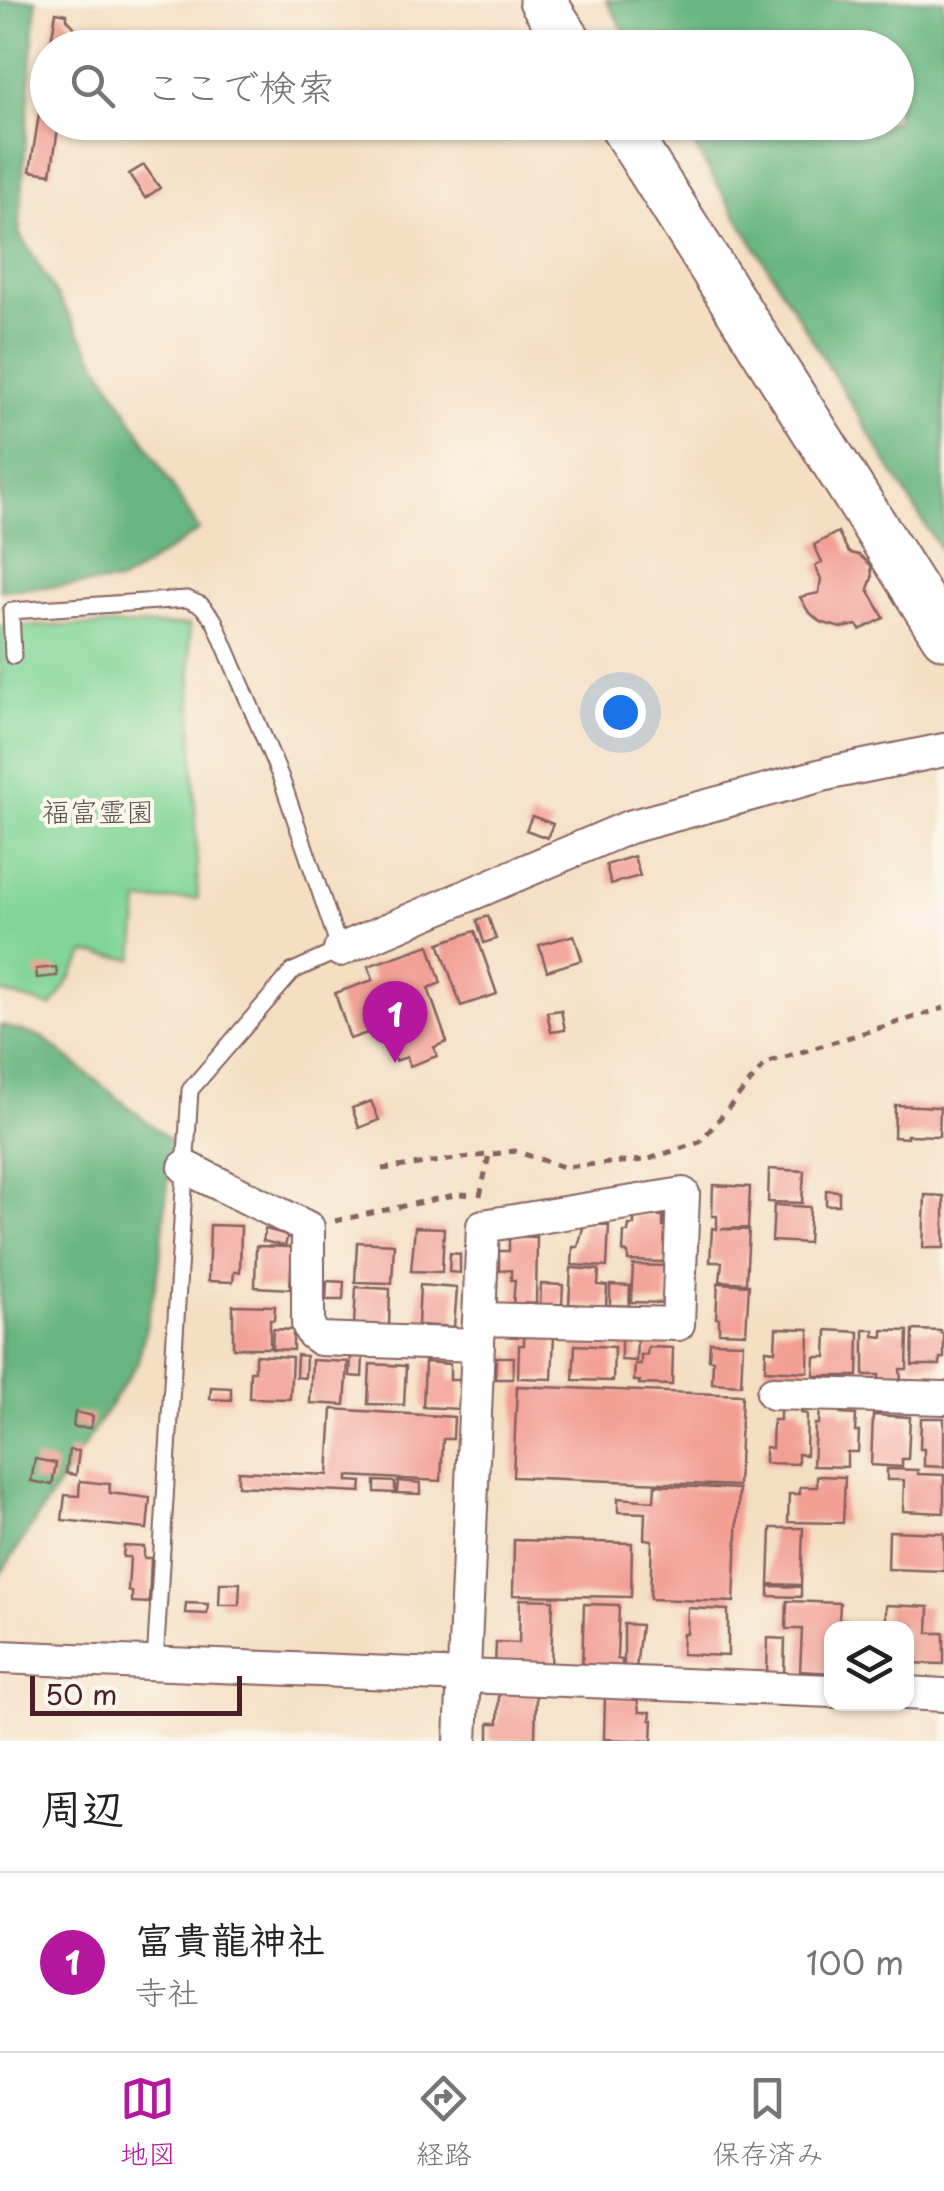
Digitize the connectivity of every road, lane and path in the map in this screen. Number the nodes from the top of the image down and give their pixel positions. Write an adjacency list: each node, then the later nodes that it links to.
1 (542, 0): 2 (street)
2 (561, 30)
3 (631, 140): 4 (street)
4 (944, 636)
5 (13, 656): 7 (lane)
6 (944, 750): 7 (street)
7 (340, 950): 10 (lane)
8 (944, 1008): 9 (path)
9 (489, 1154): 11 (path); 12 (path)
10 (186, 1167): 13 (street); 18 (lane)
11 (382, 1169)
12 (481, 1211): 13 (path); 14 (street); 14 (street)
13 (308, 1228): 14 (street)
14 (478, 1332): 19 (street)
15 (773, 1392): 16 (street)
16 (944, 1398)
17 (0, 1657): 18 (street)
18 (154, 1663): 19 (street)
19 (464, 1676): 20 (street); 23 (street)
20 (824, 1690)
21 (914, 1694): 22 (street)
22 (944, 1695)
23 (461, 1741)

